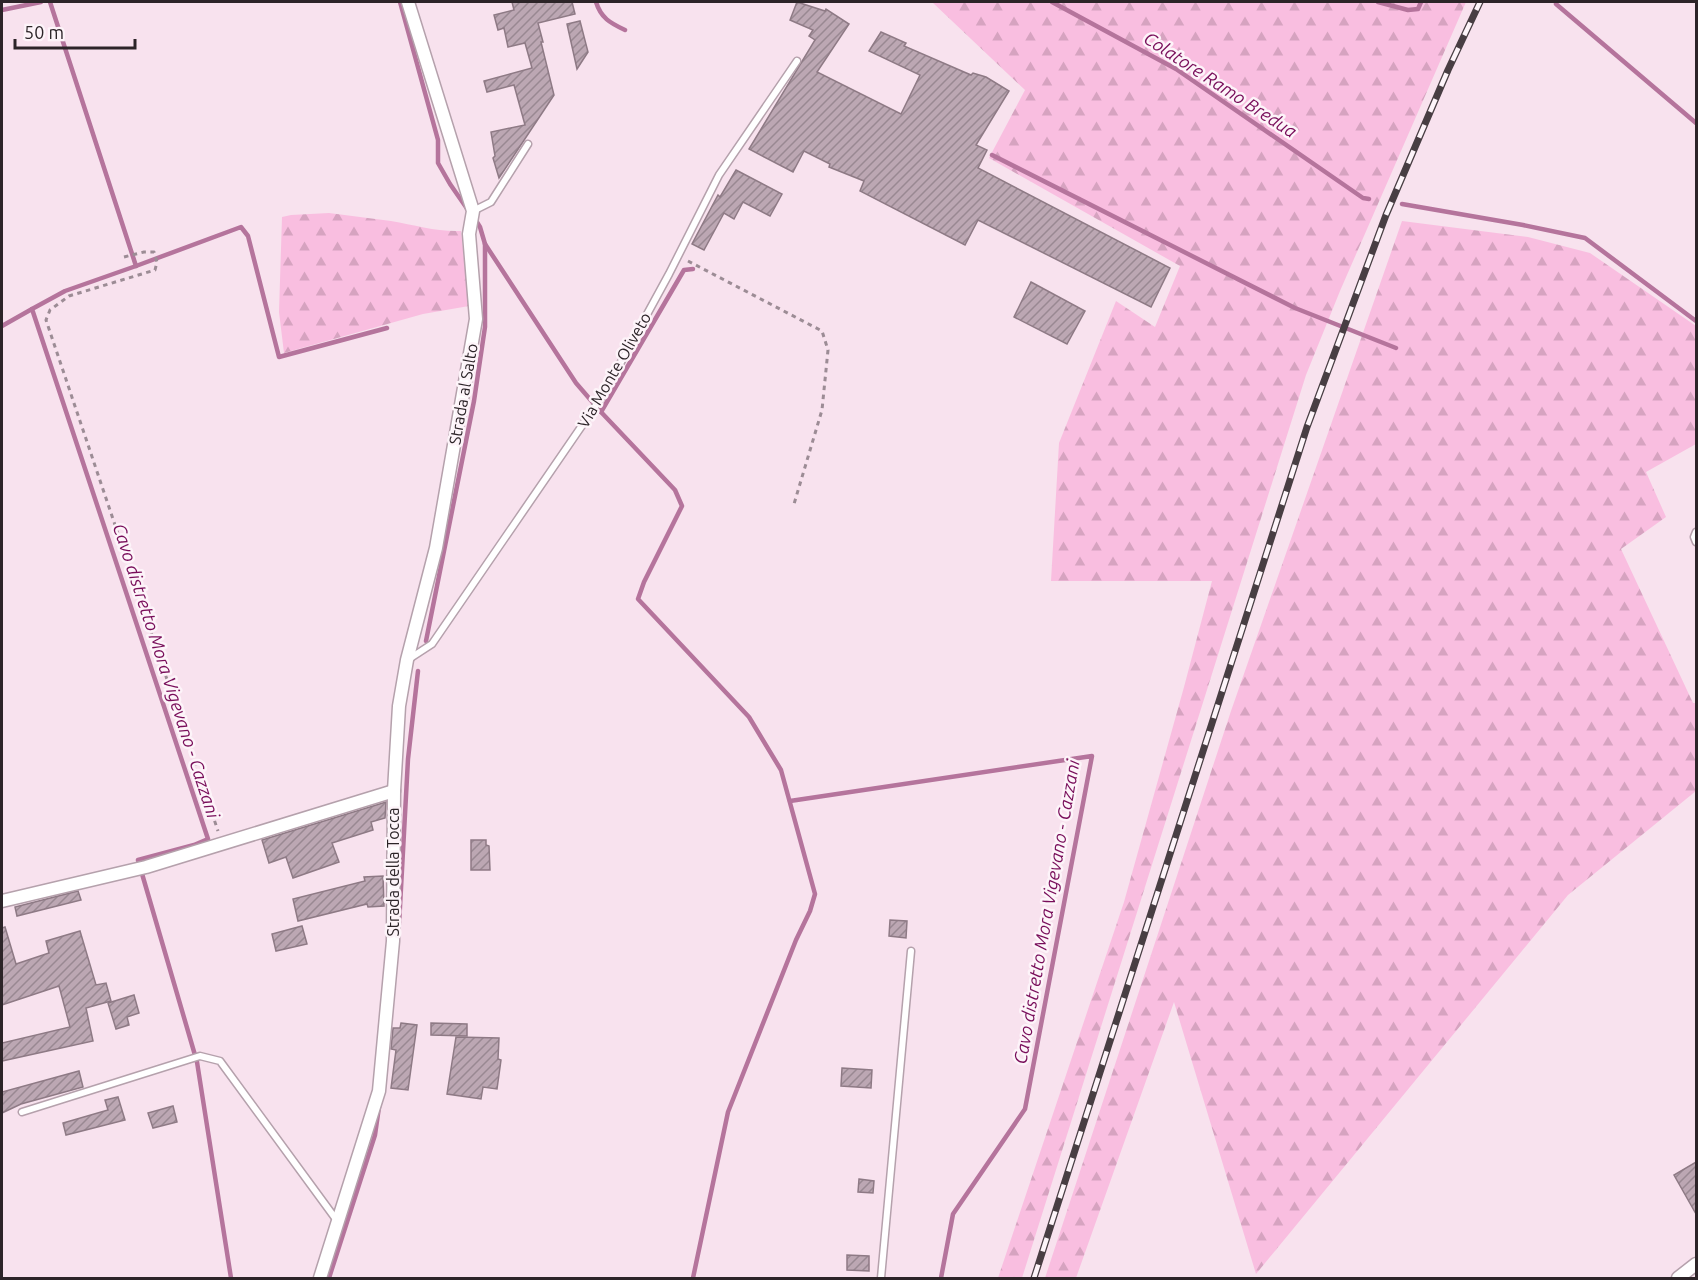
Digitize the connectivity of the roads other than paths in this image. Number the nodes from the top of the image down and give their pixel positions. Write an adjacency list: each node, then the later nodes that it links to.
1 (408, 2): 4 (street, Strada al Salto)
2 (796, 61): 7 (lane, Via Monte Oliveto)
3 (528, 144): 4 (lane)
4 (472, 215): 7 (street, Strada al Salto)
5 (1696, 532): 6 (lane)
6 (1696, 542)
7 (407, 660): 8 (street, Strada al Salto)
8 (394, 791): 9 (street, Strada della Tocca); 12 (street, Strada della Tocca)
9 (2, 901)
10 (912, 951): 15 (lane)
11 (22, 1112): 12 (lane)
12 (338, 1222): 14 (street, Strada della Tocca)
13 (1696, 1264): 16 (street)
14 (320, 1278)
15 (881, 1278)
16 (1678, 1278)

